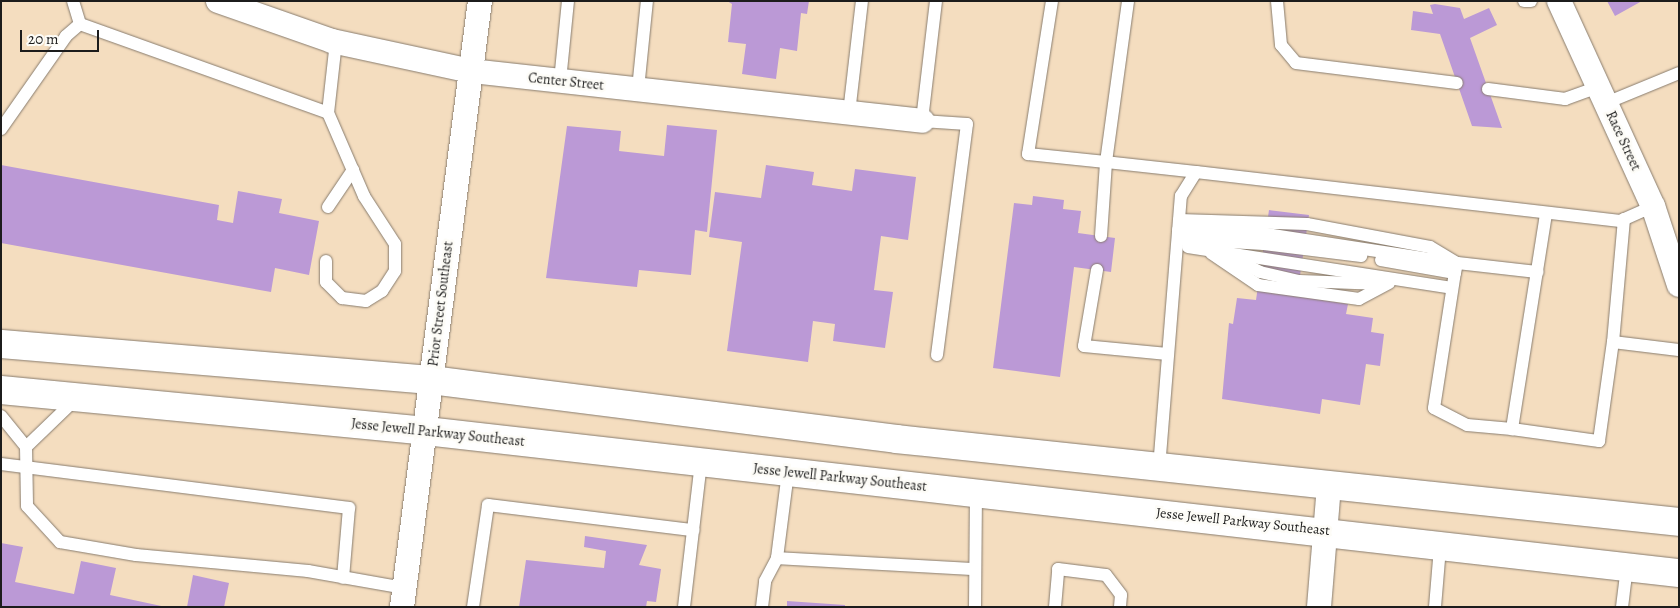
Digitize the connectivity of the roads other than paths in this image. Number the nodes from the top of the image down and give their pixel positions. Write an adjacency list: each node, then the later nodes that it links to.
1 (73, 1): 14 (lane)
2 (218, 1): 15 (street, Center Street)
3 (480, 1): 16 (street, Prior Street Southeast)
4 (568, 1): 18 (lane)
5 (647, 1): 20 (lane)
6 (862, 1): 24 (lane)
7 (936, 1): 25 (lane)
8 (1052, 1): 27 (lane)
9 (1128, 1): 27 (lane)
10 (1277, 1): 19 (lane)
11 (1524, 1): 12 (lane)
12 (1531, 1)
13 (1559, 1): 22 (street, Race Street)
14 (80, 24): 23 (lane); 26 (lane)
15 (336, 42): 16 (street, Center Street); 23 (lane)
16 (471, 72): 18 (street, Center Street); 51 (street, Prior Street Southeast)
17 (1679, 73): 22 (lane)
18 (560, 81): 20 (street, Center Street)
19 (1457, 83)
20 (638, 89): 24 (street, Center Street)
21 (1488, 89): 22 (lane)
22 (1602, 95): 30 (street, Race Street)
23 (328, 113): 28 (lane)
24 (849, 113): 25 (street, Center Street)
25 (922, 121): 50 (lane)
26 (1, 129)
27 (1106, 162): 29 (lane); 35 (lane)
28 (353, 170): 31 (lane); 38 (lane)
29 (1196, 172): 32 (lane); 34 (lane)
30 (1653, 206): 33 (lane); 44 (street, Race Street)
31 (328, 207)
32 (1546, 214): 33 (lane); 41 (lane)
33 (1624, 219): 46 (lane)
34 (1178, 234): 36 (lane); 39 (lane); 39 (lane); 49 (lane)
35 (1101, 236)
36 (1208, 250): 37 (lane); 43 (lane)
37 (1222, 252): 42 (lane); 43 (lane)
38 (326, 261)
39 (1456, 268): 41 (lane); 45 (lane)
40 (1097, 270): 49 (lane)
41 (1537, 272): 55 (lane)
42 (1411, 282): 43 (lane); 45 (lane)
43 (1389, 283)
44 (1679, 285)
45 (1452, 288): 55 (lane)
46 (1613, 342): 48 (lane); 55 (lane)
47 (1, 344): 51 (main road)
48 (1679, 350)
49 (1168, 354): 61 (lane)
50 (937, 355)
51 (431, 380): 56 (street, Prior Street Southeast); 61 (main road)
52 (1, 390): 53 (main road, Jesse Jewell Parkway Southeast)
53 (78, 397): 56 (main road, Jesse Jewell Parkway Southeast); 57 (lane)
54 (1, 416): 57 (lane)
55 (1512, 429)
56 (426, 431): 58 (main road, Jesse Jewell Parkway Southeast); 74 (street, Prior Street Southeast)
57 (26, 447): 60 (lane)
58 (701, 462): 62 (main road, Jesse Jewell Parkway Southeast); 66 (lane)
59 (1, 464): 60 (lane)
60 (26, 467): 73 (lane); 73 (lane)
61 (1159, 468): 63 (main road)
62 (788, 472): 64 (main road, Jesse Jewell Parkway Southeast); 69 (lane)
63 (1329, 486): 65 (main road); 67 (street)
64 (976, 493): 67 (main road, Jesse Jewell Parkway Southeast); 71 (lane)
65 (1679, 522)
66 (693, 530): 75 (lane); 76 (lane)
67 (1327, 532): 68 (main road, Jesse Jewell Parkway Southeast); 81 (street)
68 (1440, 547): 70 (main road, Jesse Jewell Parkway Southeast); 82 (lane)
69 (777, 558): 71 (lane); 77 (lane)
70 (1627, 567): 72 (main road, Jesse Jewell Parkway Southeast); 83 (lane)
71 (975, 569): 78 (lane)
72 (1679, 573)
73 (343, 578): 74 (lane)
74 (403, 597)
75 (472, 607)
76 (684, 607)
77 (762, 607)
78 (975, 607)
79 (1054, 607): 80 (lane)
80 (1120, 607)
81 (1319, 607)
82 (1435, 607)
83 (1622, 607)

